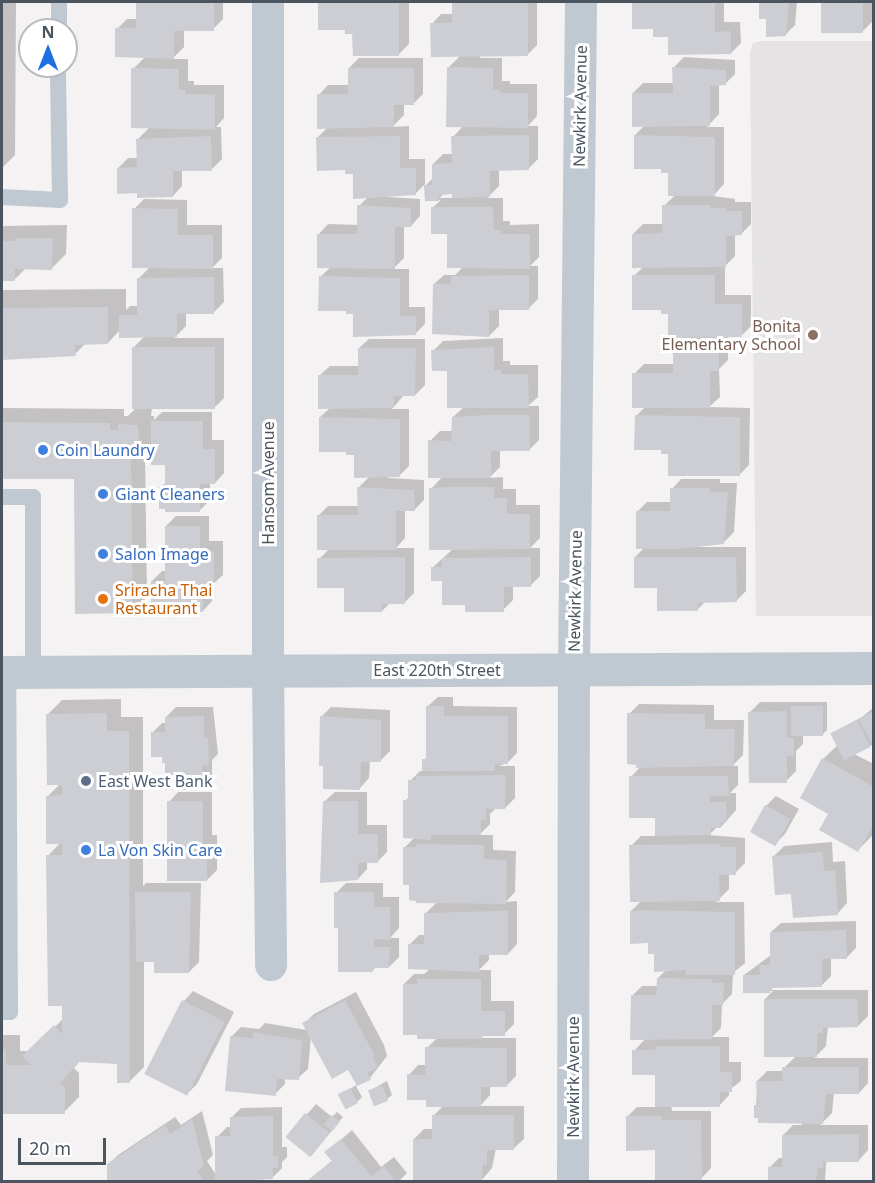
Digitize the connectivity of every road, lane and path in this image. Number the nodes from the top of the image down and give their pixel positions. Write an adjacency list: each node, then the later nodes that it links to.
1 (59, 2): 4 (lane)
2 (268, 2): 9 (street, Hansom Avenue)
3 (581, 2): 10 (street, Newkirk Avenue)
4 (58, 18)
5 (58, 78): 6 (lane)
6 (2, 197)
7 (2, 497): 11 (lane)
8 (873, 668): 10 (street, East 220th Street)
9 (268, 670): 10 (street, East 220th Street); 11 (street, East 220th Street); 12 (street, Hansom Avenue)
10 (574, 670): 14 (street, Newkirk Avenue)
11 (14, 672): 13 (lane)
12 (271, 965)
13 (2, 1012)
14 (573, 1182)

